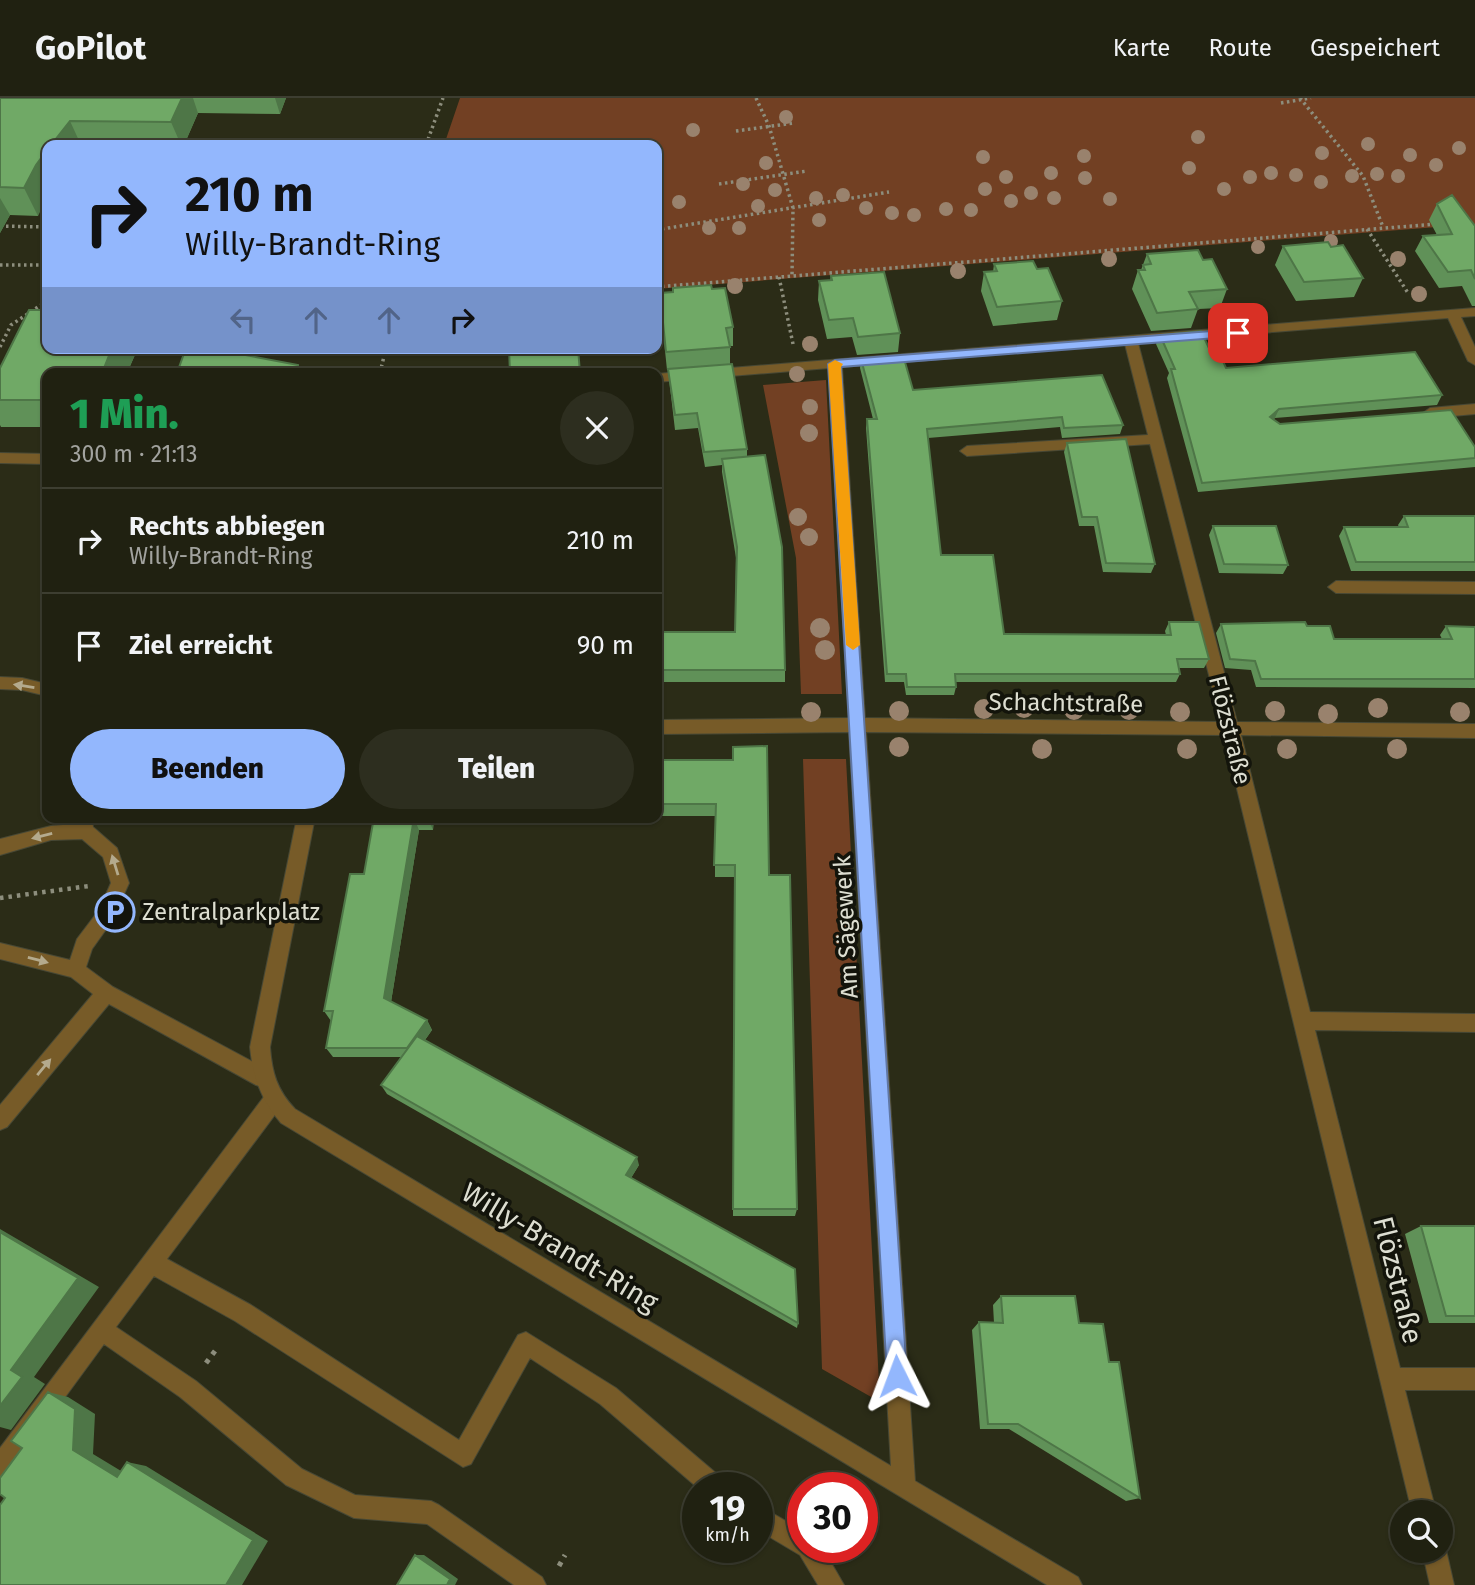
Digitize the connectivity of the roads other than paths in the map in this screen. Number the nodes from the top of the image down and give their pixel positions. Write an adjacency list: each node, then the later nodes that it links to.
1 (1475, 312): 2 (street)
2 (1453, 314): 3 (street); 4 (street)
3 (1131, 342): 5 (street); 9 (street, Flözstraße)
4 (1475, 361)
5 (835, 364): 6 (street); 17 (street, Am Sägewerk)
6 (662, 378)
7 (1475, 409): 8 (street)
8 (1422, 414)
9 (1156, 439): 10 (street); 19 (street, Flözstraße)
10 (967, 451)
11 (0, 458): 12 (street)
12 (42, 459)
13 (1336, 587): 14 (street)
14 (1475, 588)
15 (0, 684): 16 (street, one-way to 15)
16 (42, 689)
17 (859, 725): 18 (street, Schachtstraße); 19 (street, Schachtstraße); 38 (street, Am Sägewerk)
18 (662, 727)
19 (1230, 729): 20 (street, Schachtstraße); 27 (street, Flözstraße)
20 (1475, 730)
21 (305, 823): 29 (street, Willy-Brandt-Ring)
22 (84, 824): 23 (street, one-way to 23); 25 (street, one-way to 22)
23 (0, 847)
24 (0, 951): 25 (street, one-way to 25)
25 (75, 970): 26 (street)
26 (106, 993): 29 (street); 31 (street, one-way to 26)
27 (1303, 1021): 28 (street); 34 (street, Flözstraße)
28 (1475, 1023)
29 (262, 1078): 30 (street, Willy-Brandt-Ring)
30 (273, 1101): 32 (street); 38 (street, Willy-Brandt-Ring)
31 (0, 1120)
32 (151, 1262): 33 (street); 37 (street)
33 (101, 1329): 36 (street); 42 (street)
34 (1392, 1379): 35 (street); 39 (street, Flözstraße)
35 (1475, 1379)
36 (0, 1467)
37 (697, 1472)
38 (904, 1487): 44 (street, Willy-Brandt-Ring)
39 (1421, 1500)
40 (818, 1563): 43 (street)
41 (1437, 1563): 45 (street)
42 (534, 1585)
43 (832, 1585)
44 (1070, 1585)
45 (1442, 1585)

